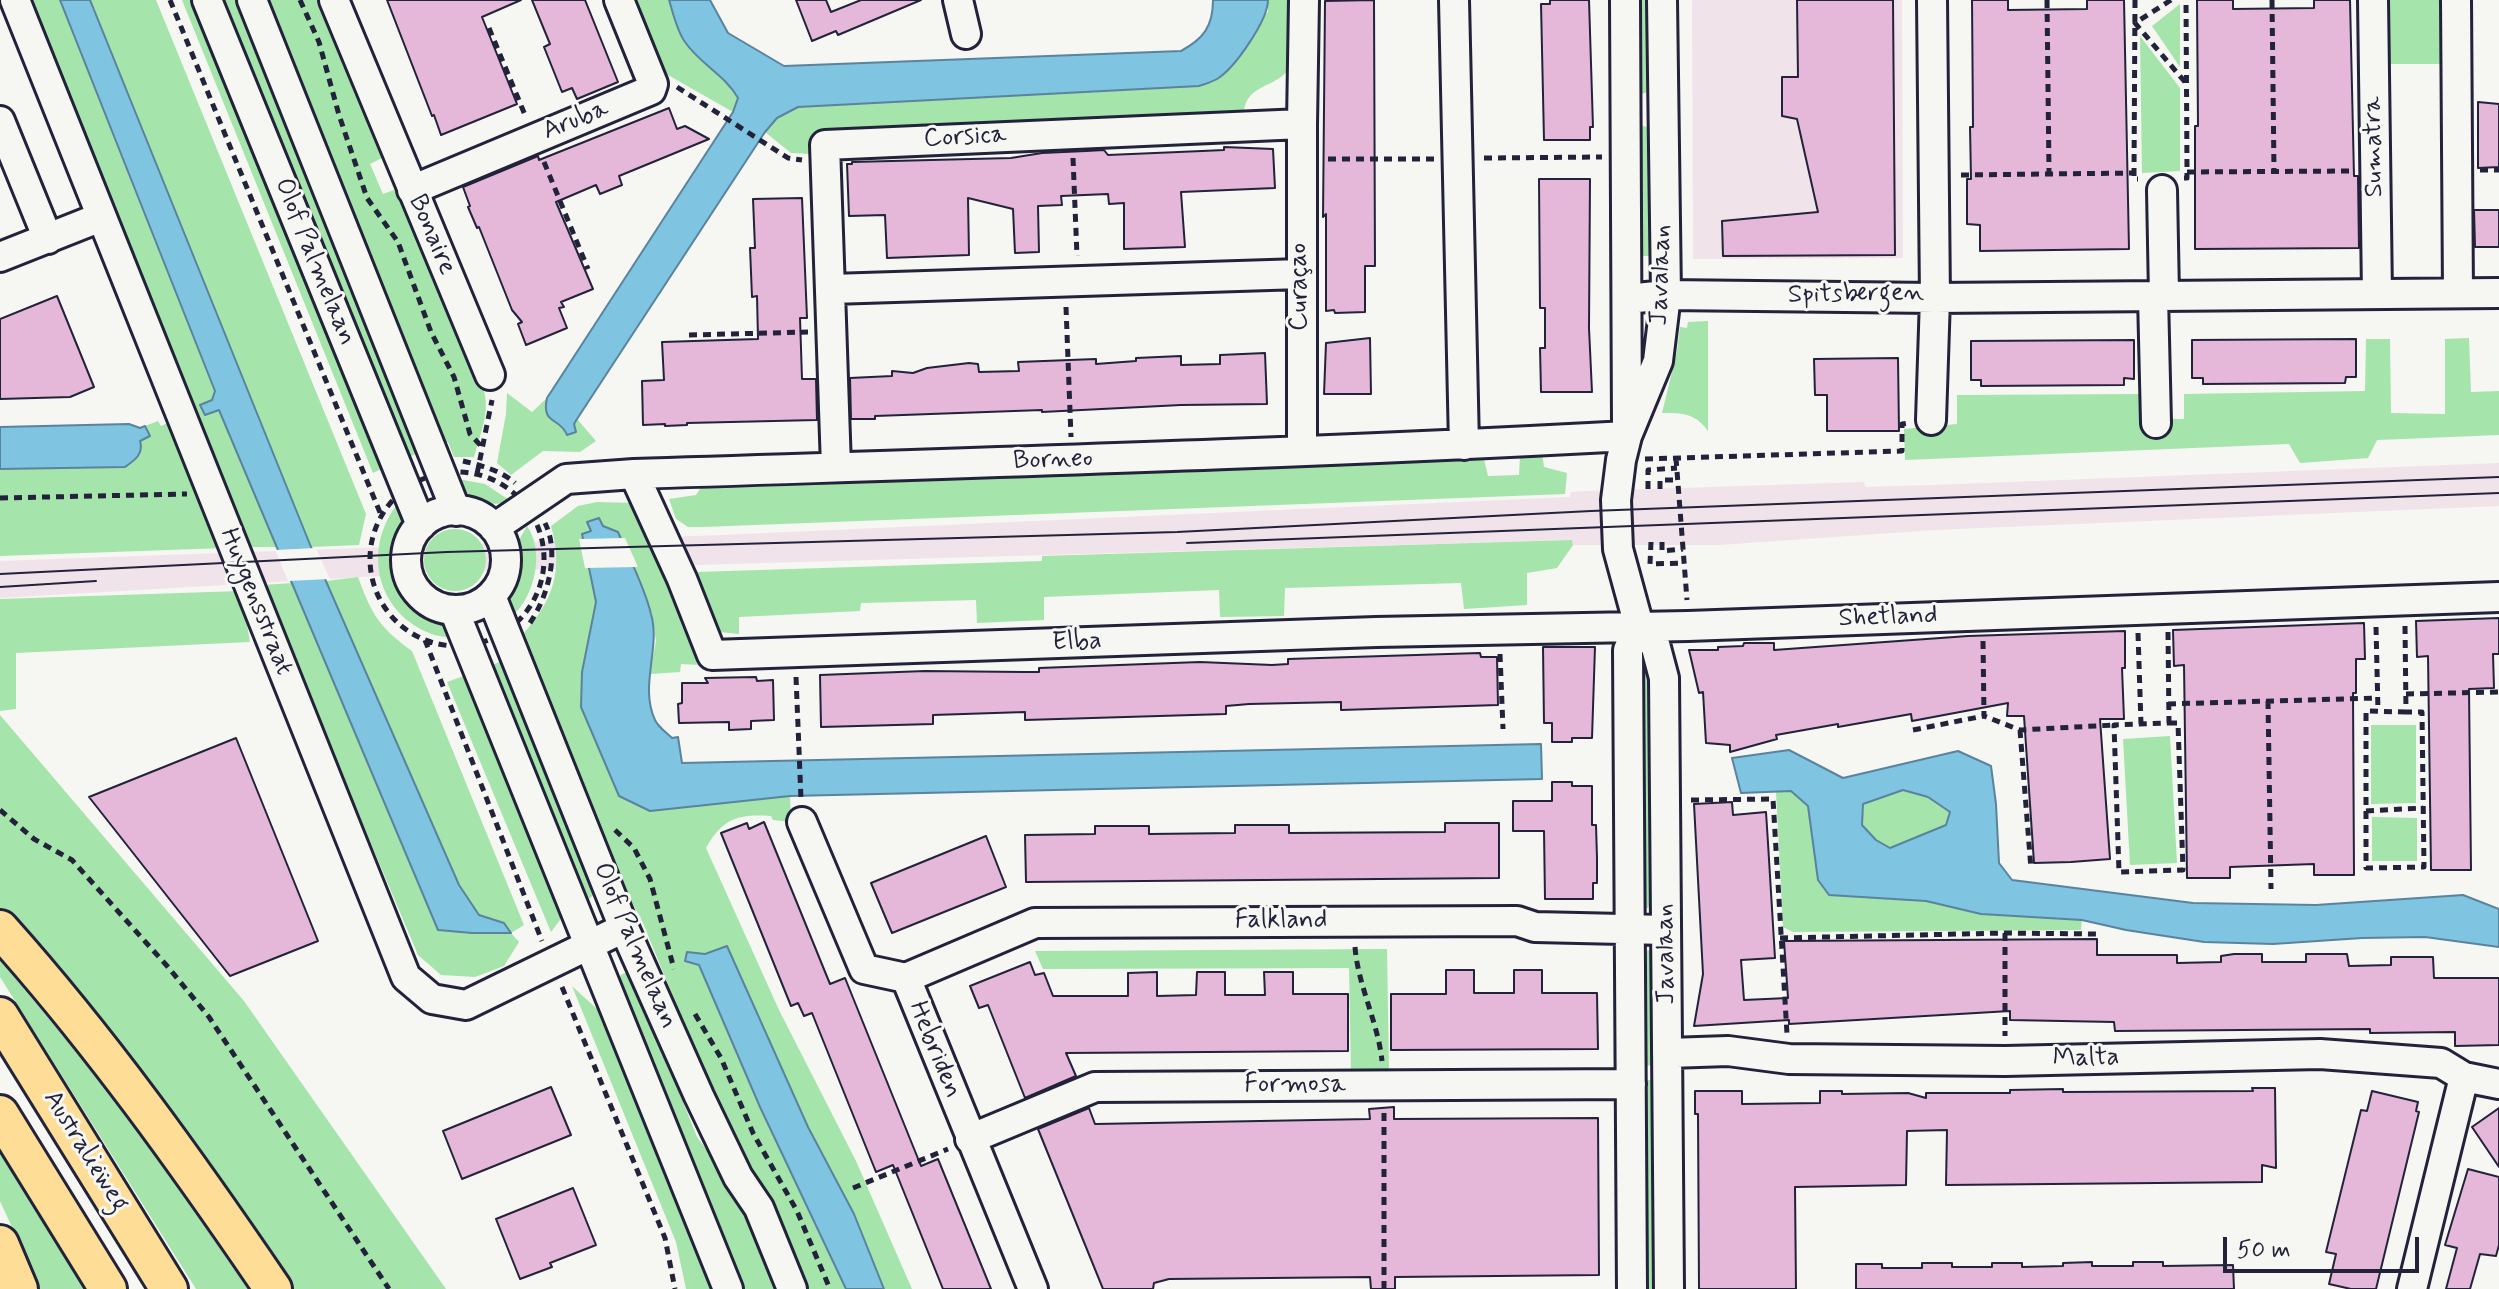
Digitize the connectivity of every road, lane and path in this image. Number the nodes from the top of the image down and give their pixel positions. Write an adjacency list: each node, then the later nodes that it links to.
1 (15, 0): 39 (street, Huygensstraat)
2 (170, 0): 76 (path, Olof Palmelaan)
3 (207, 0): 69 (street, Olof Palmelaan)
4 (252, 0): 65 (street, Olof Palmelaan)
5 (300, 0): 58 (path)
6 (334, 0): 38 (street, Bonaire)
7 (619, 0): 38 (street, Aruba)
8 (958, 0): 22 (street)
9 (1304, 0): 28 (street)
10 (1454, 0): 57 (street)
11 (1625, 0): 25 (street, Javalaan)
12 (1662, 0): 26 (street, Javalaan)
13 (1932, 0): 50 (street, Spitsbergen)
14 (2047, 0): 33 (path)
15 (2135, 0): 21 (path)
16 (2171, 0): 21 (path)
17 (2186, 0): 23 (path)
18 (2272, 0): 31 (path)
19 (2373, 0): 32 (street, Sumatra)
20 (2456, 0): 45 (street)
21 (2135, 23): 23 (path); 35 (path)
22 (966, 34)
23 (2186, 83): 34 (path)
24 (707, 105): 30 (path)
25 (1625, 106): 26 (street); 51 (street, Javalaan)
26 (1663, 107): 48 (street, Javalaan)
27 (0, 121): 40 (street)
28 (1302, 124): 29 (street, Corsica); 42 (street, Curaçao)
29 (1071, 133): 43 (path); 44 (street, Corsica)
30 (781, 153)
31 (2274, 171): 32 (path); 34 (path)
32 (2376, 171): 47 (street, Sumatra)
33 (2049, 172): 35 (path); 36 (path)
34 (2187, 172): 37 (path)
35 (2134, 173): 37 (path)
36 (1961, 175)
37 (2163, 184): 49 (street)
38 (412, 190): 54 (street, Bonaire)
39 (101, 217): 40 (street); 72 (street, Huygensstraat)
40 (48, 239): 41 (street)
41 (0, 257)
42 (1301, 274): 43 (street); 60 (street, Curaçao)
43 (1072, 281): 44 (street); 62 (path)
44 (832, 289): 52 (street, Corsica)
45 (2458, 293): 46 (street); 47 (street)
46 (2499, 293)
47 (2377, 294): 49 (street)
48 (1666, 295): 50 (street, Spitsbergen); 51 (street, Spitsbergen); 59 (street, Javalaan)
49 (2159, 296): 50 (street); 56 (street)
50 (1935, 298): 55 (street)
51 (1627, 299): 59 (street, Javalaan)
52 (833, 332): 53 (path); 63 (street, Corsica)
53 (689, 335)
54 (490, 375): 58 (path)
55 (1931, 420): 61 (path)
56 (2156, 423)
57 (1464, 445): 59 (street, Borneo); 60 (street, Borneo)
58 (482, 447): 66 (path)
59 (1624, 448): 61 (path); 92 (street, Javalaan)
60 (1302, 450): 62 (street, Borneo)
61 (1676, 458): 64 (path)
62 (1071, 461): 63 (street, Borneo)
63 (836, 467): 67 (street, Borneo)
64 (1677, 468): 68 (path); 70 (path)
65 (441, 473): 66 (path); 69 (path); 75 (street, Olof Palmelaan)
66 (477, 474): 74 (path)
67 (634, 474): 74 (street, Borneo); 96 (street, Elba)
68 (1678, 480): 71 (path); 81 (path)
69 (406, 488): 76 (path); 77 (street, Olof Palmelaan)
70 (1648, 489)
71 (1660, 489)
72 (212, 493): 73 (path); 126 (street, Huygensstraat)
73 (0, 498)
74 (527, 507): 78 (street, Borneo); 91 (path)
75 (456, 511): 77 (street); 78 (street)
76 (381, 515): 95 (path)
77 (421, 525): 87 (street)
78 (494, 528): 83 (street)
79 (1651, 542): 82 (path)
80 (1662, 542): 81 (path)
81 (1683, 549): 82 (path)
82 (1684, 563): 93 (path)
83 (491, 596): 87 (street); 91 (street, Olof Palmelaan)
84 (2499, 597): 85 (street, Shetland)
85 (2404, 601): 86 (street, Shetland); 98 (path)
86 (2375, 602): 88 (street, Shetland); 99 (path)
87 (454, 610): 95 (street, Olof Palmelaan)
88 (2168, 610): 89 (street, Shetland); 101 (path)
89 (2137, 611): 90 (street, Shetland); 106 (path)
90 (1983, 616): 93 (street, Shetland); 104 (path)
91 (518, 625): 95 (path); 119 (street, Olof Palmelaan)
92 (1639, 626): 93 (street, Shetland); 94 (street, Elba); 111 (street, Javalaan); 120 (street, Javalaan)
93 (1688, 626)
94 (1499, 632): 96 (street, Elba); 108 (path)
95 (468, 645): 126 (street, Olof Palmelaan)
96 (795, 652): 115 (path)
97 (2499, 692): 98 (path)
98 (2406, 694): 103 (path)
99 (2377, 698): 100 (path); 102 (path)
100 (2268, 701): 101 (path); 118 (path)
101 (2168, 704): 105 (path)
102 (2378, 711): 103 (path); 114 (path)
103 (2406, 712): 112 (path)
104 (1984, 716): 109 (path); 110 (path)
105 (2169, 723): 106 (path); 107 (path)
106 (2141, 724): 107 (path)
107 (2114, 725): 110 (path)
108 (1503, 729)
109 (1913, 730)
110 (2020, 730): 117 (path)
111 (1666, 800): 122 (street, Javalaan); 125 (path)
112 (2423, 808): 114 (path); 114 (path)
113 (0, 810): 145 (path)
114 (2366, 811)
115 (802, 822): 127 (street, Hebriden)
116 (612, 827): 128 (path)
117 (2031, 869)
118 (2271, 889)
119 (624, 928): 126 (street, Huygensstraat); 147 (street, Olof Palmelaan)
120 (1631, 928): 122 (street, Falkland); 127 (street, Falkland); 135 (street, Javalaan)
121 (0, 929): 144 (main road)
122 (1666, 930): 131 (street, Javalaan)
123 (2005, 933): 124 (path); 125 (path); 133 (path)
124 (2098, 934)
125 (1780, 938): 132 (path)
126 (589, 946): 146 (street, Olof Palmelaan)
127 (906, 978): 138 (street, Hebriden)
128 (679, 979)
129 (690, 1004): 148 (path)
130 (0, 1016): 143 (main road, Australiëweg)
131 (1669, 1053): 132 (street, Malta); 151 (street, Javalaan)
132 (1789, 1059): 133 (street, Malta)
133 (2005, 1061): 134 (street, Malta)
134 (2464, 1077): 136 (street, Malta); 152 (street)
135 (1631, 1084): 138 (street, Formosa); 150 (street, Javalaan)
136 (2499, 1084)
137 (0, 1114): 142 (main road, Australiëweg)
138 (970, 1139): 139 (path); 149 (street, Hebriden)
139 (853, 1188)
140 (0, 1244): 141 (main road)
141 (19, 1289)
142 (108, 1289)
143 (169, 1289)
144 (273, 1289)
145 (389, 1289)
146 (728, 1289)
147 (792, 1289)
148 (830, 1289)
149 (1033, 1289)
150 (1632, 1289)
151 (1669, 1289)
152 (2412, 1289)

